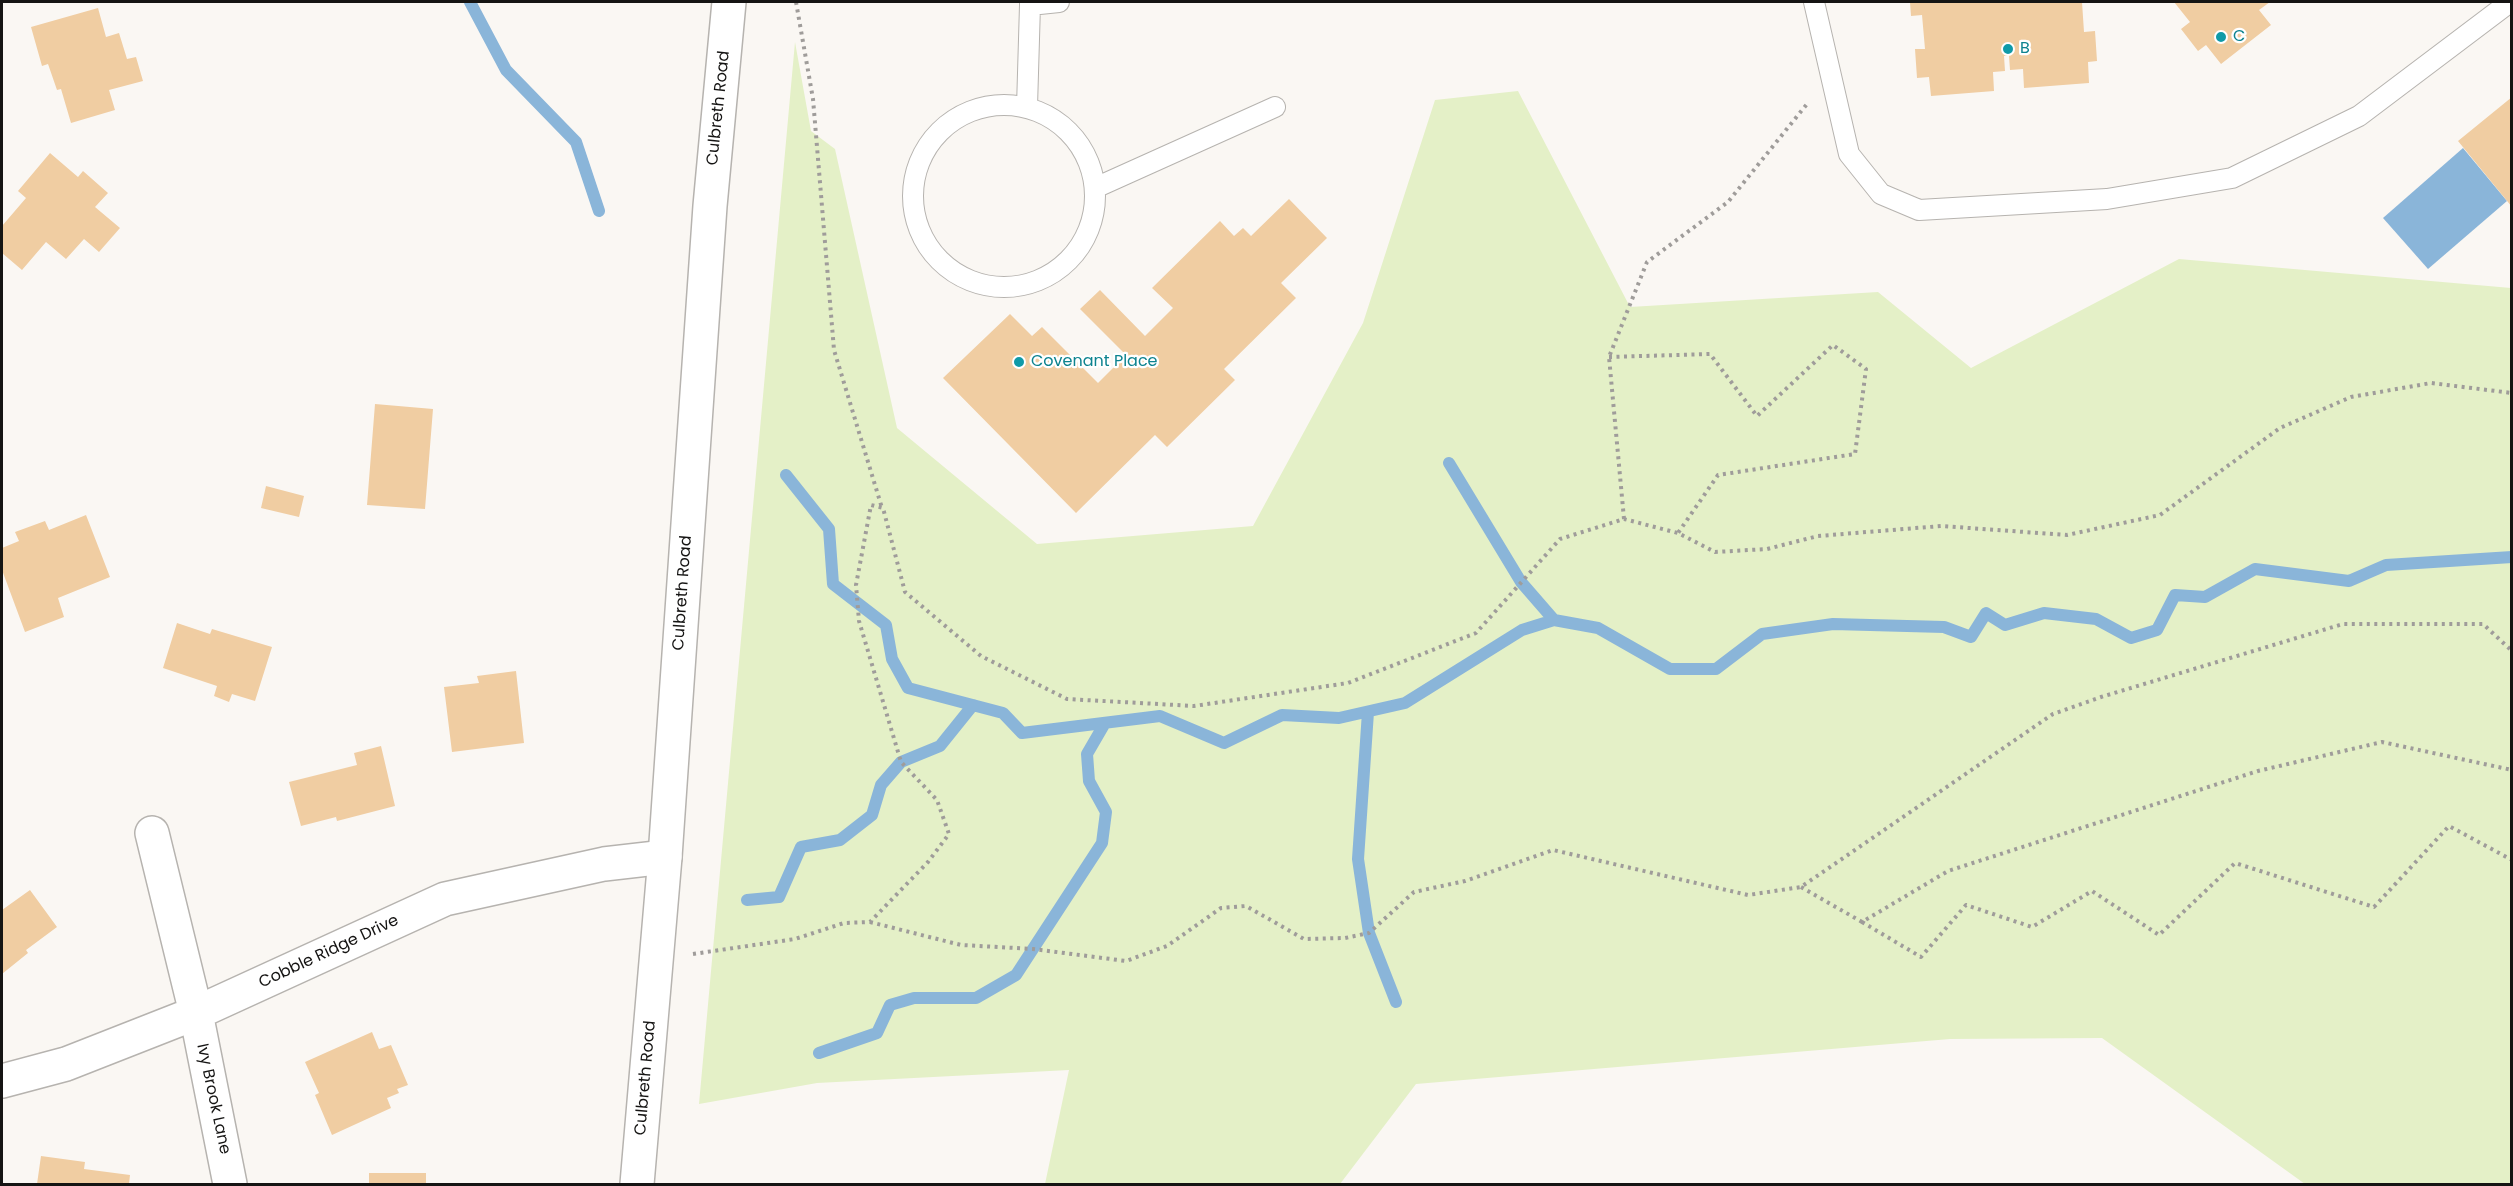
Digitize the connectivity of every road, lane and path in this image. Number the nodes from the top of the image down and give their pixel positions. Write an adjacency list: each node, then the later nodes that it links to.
1 (729, 2): 19 (street, Culbreth Road)
2 (796, 2): 13 (path)
3 (1059, 2): 6 (lane)
4 (1814, 2): 5 (lane)
5 (2510, 2)
6 (1030, 3): 8 (lane)
7 (1809, 101): 11 (path)
8 (1027, 107): 10 (lane); 10 (lane)
9 (1275, 107): 10 (lane)
10 (1095, 188)
11 (1609, 357): 14 (path); 15 (path)
12 (2511, 393): 15 (path)
13 (883, 508): 14 (path); 22 (path)
14 (1624, 519): 15 (path)
15 (1678, 533)
16 (2511, 651): 21 (path)
17 (2511, 770): 23 (path)
18 (152, 833): 25 (street, Ivy Brook Lane)
19 (665, 857): 24 (street, Culbreth Road); 25 (street, Cobble Ridge Drive)
20 (2511, 860): 23 (path)
21 (1801, 887): 22 (path); 23 (path)
22 (870, 922): 24 (path)
23 (1862, 922)
24 (657, 959): 28 (street, Culbreth Road)
25 (195, 1013): 26 (street, Cobble Ridge Drive); 27 (street, Ivy Brook Lane)
26 (2, 1081)
27 (230, 1185)
28 (637, 1185)

